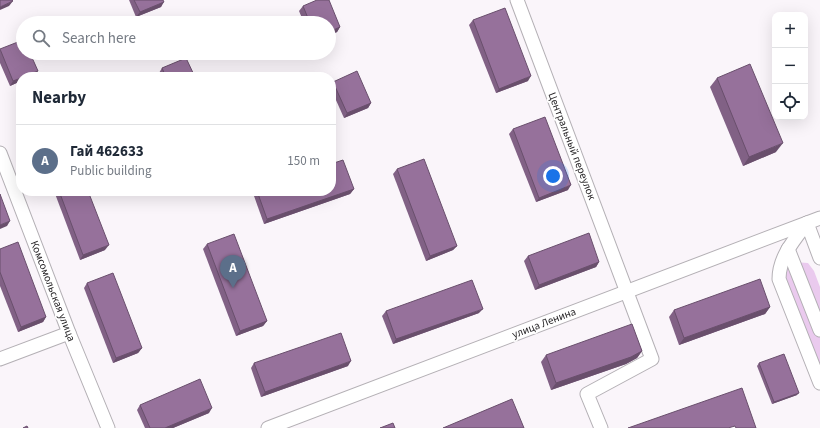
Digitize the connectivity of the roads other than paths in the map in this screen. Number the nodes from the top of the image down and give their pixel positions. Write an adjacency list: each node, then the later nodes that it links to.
1 (517, 0): 9 (street, Центральный переулок)
2 (0, 153): 3 (street, Комсомольская улица)
3 (16, 195)
4 (16, 196): 11 (street, Комсомольская улица)
5 (820, 218): 6 (street, улица Ленина)
6 (807, 223): 7 (street); 8 (street); 9 (street, улица Ленина)
7 (788, 249): 10 (street); 13 (street)
8 (820, 258)
9 (627, 291): 15 (street, улица Ленина); 16 (street, Центральный переулок)
10 (820, 330)
11 (69, 333): 12 (street); 14 (street, Комсомольская улица)
12 (0, 359)
13 (820, 383)
14 (108, 428)
15 (268, 428)
16 (601, 428)

